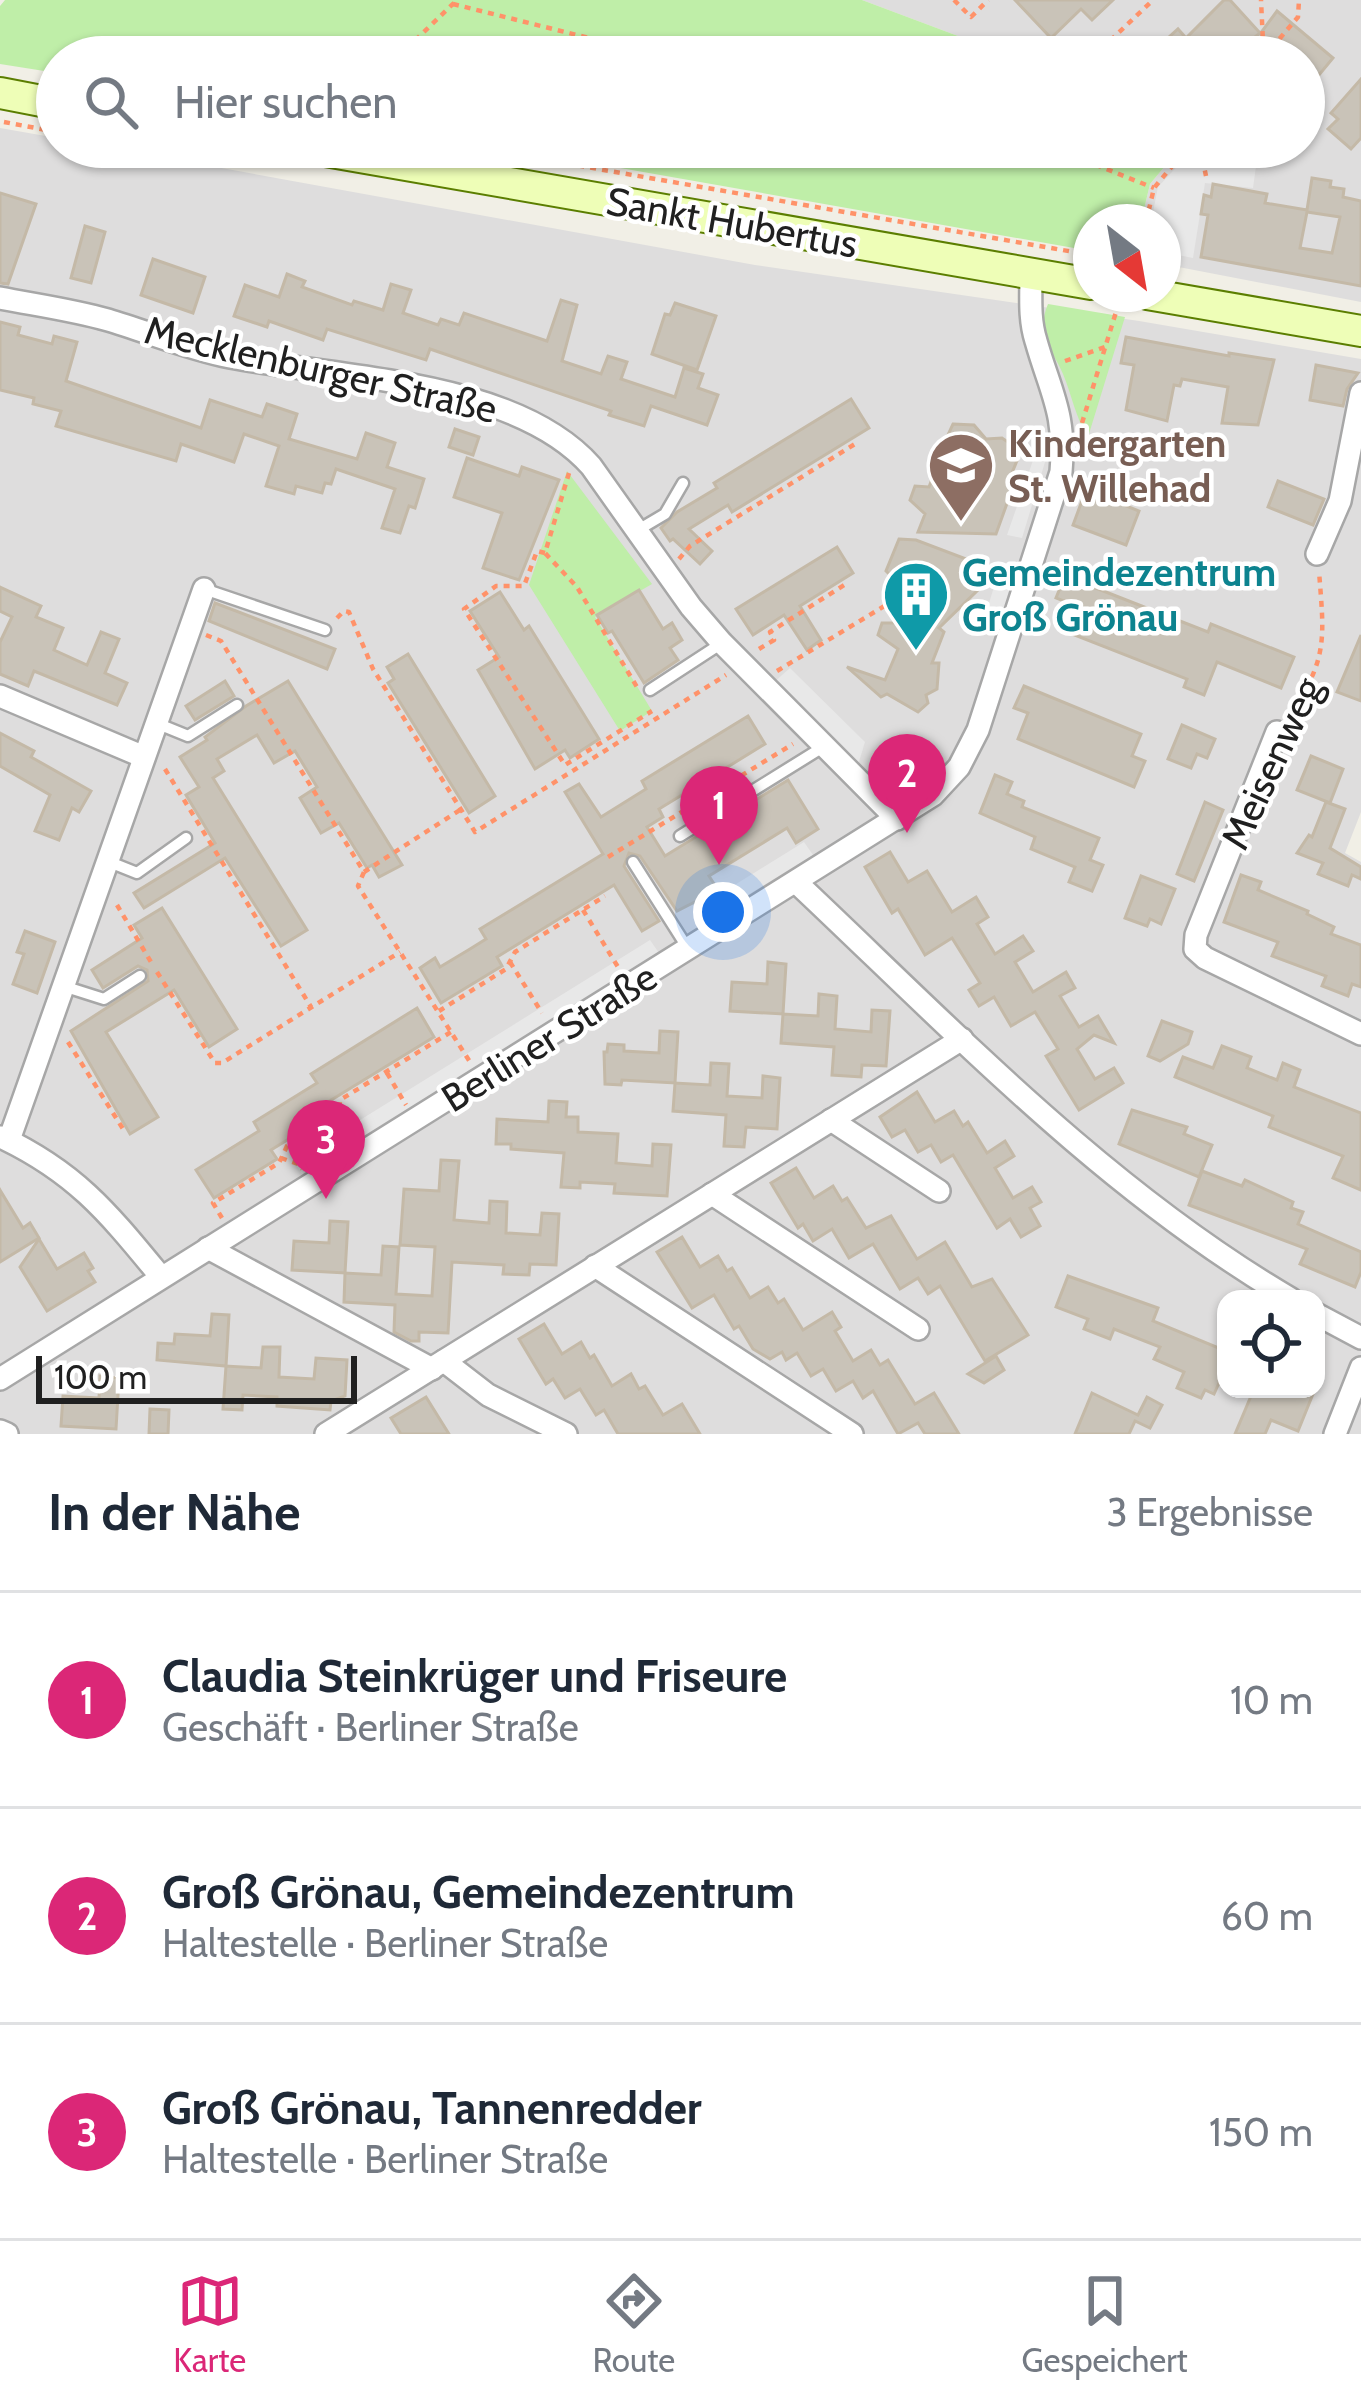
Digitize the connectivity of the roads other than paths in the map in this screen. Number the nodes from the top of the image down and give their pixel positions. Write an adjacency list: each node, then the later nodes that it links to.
1 (0, 93): 2 (main road)
2 (36, 100)
3 (422, 168): 4 (main road, Sankt Hubertus)
4 (1030, 274): 5 (main road, Sankt Hubertus); 22 (street, Berliner Straße)
5 (1073, 281)
6 (0, 298): 11 (street, Mecklenburger Straße)
7 (1181, 300): 8 (main road)
8 (1361, 331)
9 (1361, 392): 12 (street)
10 (683, 483): 11 (lane)
11 (638, 530): 15 (street, Mecklenburger Straße)
12 (1317, 554)
13 (204, 589): 14 (lane); 20 (street)
14 (325, 631)
15 (722, 644): 16 (lane); 21 (street, Mecklenburger Straße)
16 (645, 691)
17 (0, 696): 20 (street)
18 (237, 705): 20 (lane)
19 (1277, 732): 31 (street, Meisenweg)
20 (150, 741): 25 (street)
21 (826, 746): 22 (street, Mecklenburger Straße); 23 (lane)
22 (897, 819): 27 (street, Berliner Straße)
23 (680, 836)
24 (186, 838): 25 (lane)
25 (107, 861): 30 (street)
26 (633, 862): 28 (lane)
27 (797, 883): 28 (street, Berliner Straße); 32 (street)
28 (689, 950): 37 (street, Berliner Straße)
29 (140, 976): 30 (lane)
30 (63, 986): 34 (street)
31 (1361, 1034)
32 (962, 1039): 33 (street); 40 (street)
33 (831, 1120): 35 (street); 36 (street)
34 (4, 1138): 39 (street)
35 (939, 1191)
36 (712, 1194): 38 (street); 42 (street)
37 (208, 1248): 39 (street, Berliner Straße); 44 (street)
38 (595, 1266): 44 (street); 49 (street)
39 (161, 1277): 46 (street, Berliner Straße)
40 (1276, 1290)
41 (1325, 1319): 43 (street)
42 (918, 1329)
43 (1361, 1338)
44 (438, 1365): 47 (street); 48 (street)
45 (1361, 1368): 50 (street)
46 (0, 1378)
47 (338, 1432)
48 (566, 1434)
49 (852, 1434)
50 (1335, 1434)

